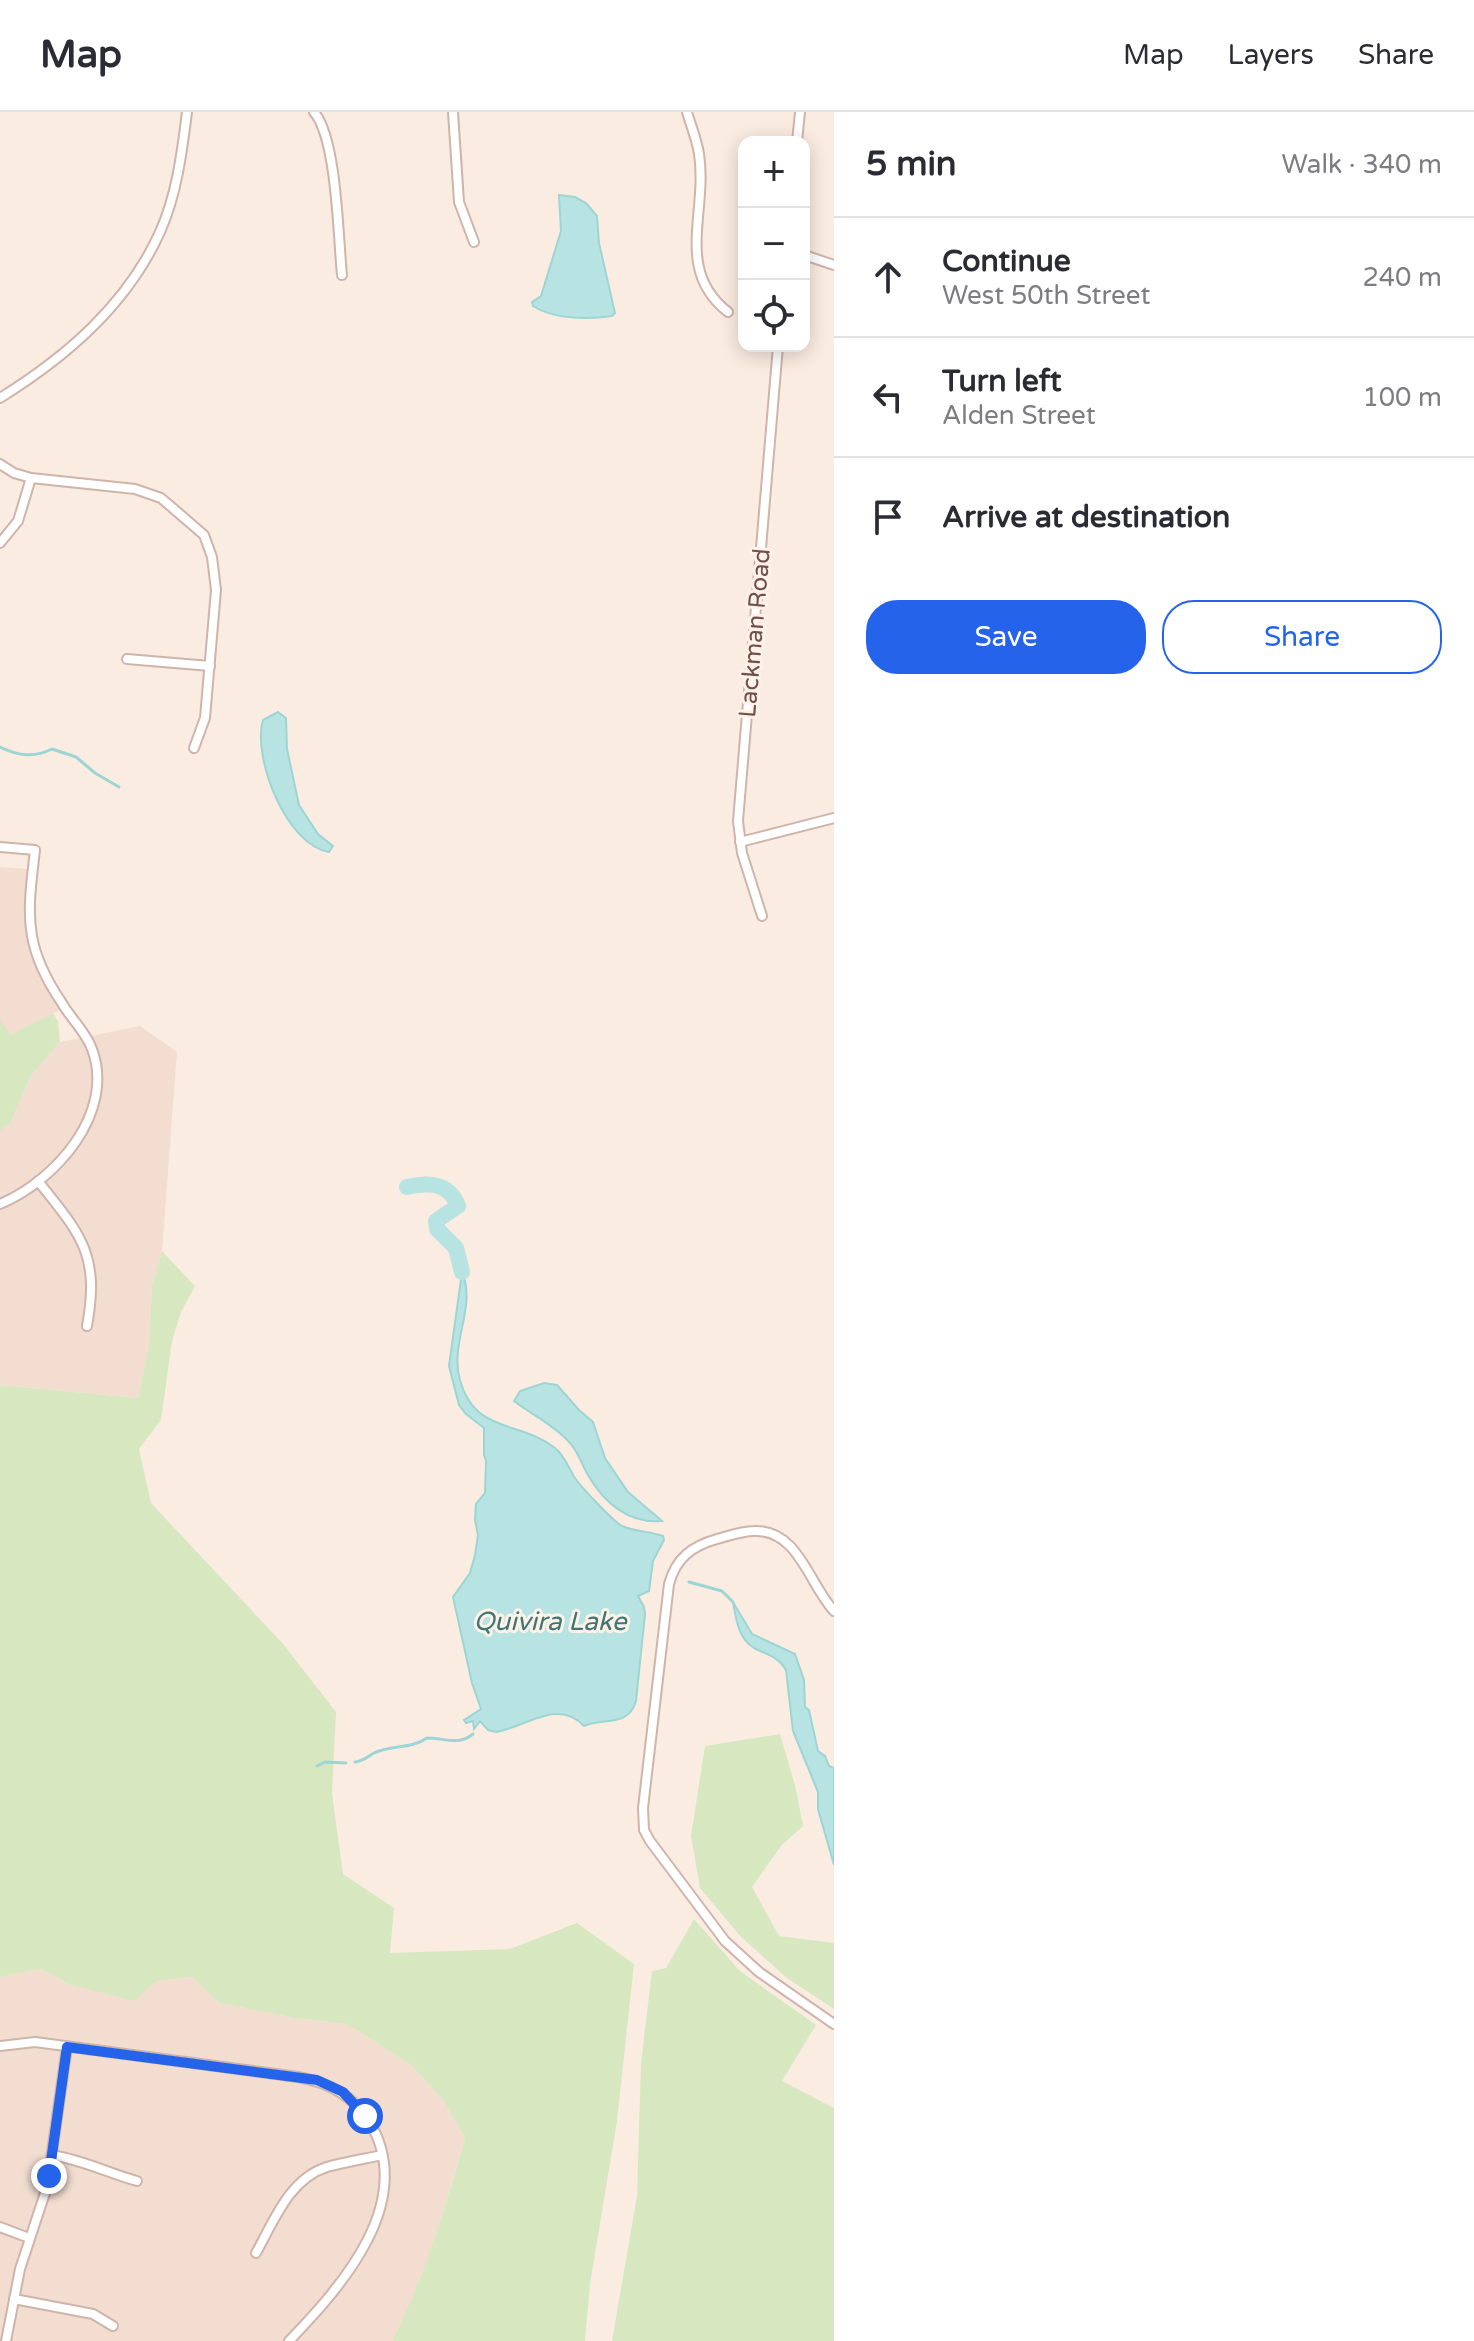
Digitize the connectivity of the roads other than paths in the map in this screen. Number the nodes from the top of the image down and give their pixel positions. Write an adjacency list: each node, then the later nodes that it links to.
1 (187, 112): 13 (street)
2 (314, 112): 10 (street)
3 (453, 112): 7 (street)
4 (687, 112): 11 (street)
5 (800, 112): 6 (street)
6 (798, 136)
7 (474, 242)
8 (810, 257): 9 (street)
9 (834, 265)
10 (342, 275)
11 (728, 312)
12 (777, 352): 21 (street, Lackman Road)
13 (0, 398)
14 (0, 464): 15 (street)
15 (31, 478): 16 (street); 18 (street)
16 (0, 543)
17 (127, 659): 18 (street)
18 (210, 666): 19 (street)
19 (194, 748)
20 (834, 818): 21 (street)
21 (740, 842): 23 (street, Lackman Road)
22 (0, 847): 24 (street)
23 (762, 916)
24 (38, 1181): 25 (street); 26 (street)
25 (0, 1204)
26 (87, 1326)
27 (834, 1611): 28 (street)
28 (834, 2024)
29 (0, 2046): 30 (street)
30 (67, 2047): 31 (street); 32 (street)
31 (52, 2155): 33 (street); 35 (street)
32 (382, 2155): 36 (street); 40 (street)
33 (137, 2181)
34 (0, 2227): 35 (street)
35 (29, 2238): 37 (street)
36 (256, 2253)
37 (14, 2299): 38 (street); 39 (street)
38 (113, 2326)
39 (6, 2341)
40 (289, 2341)

